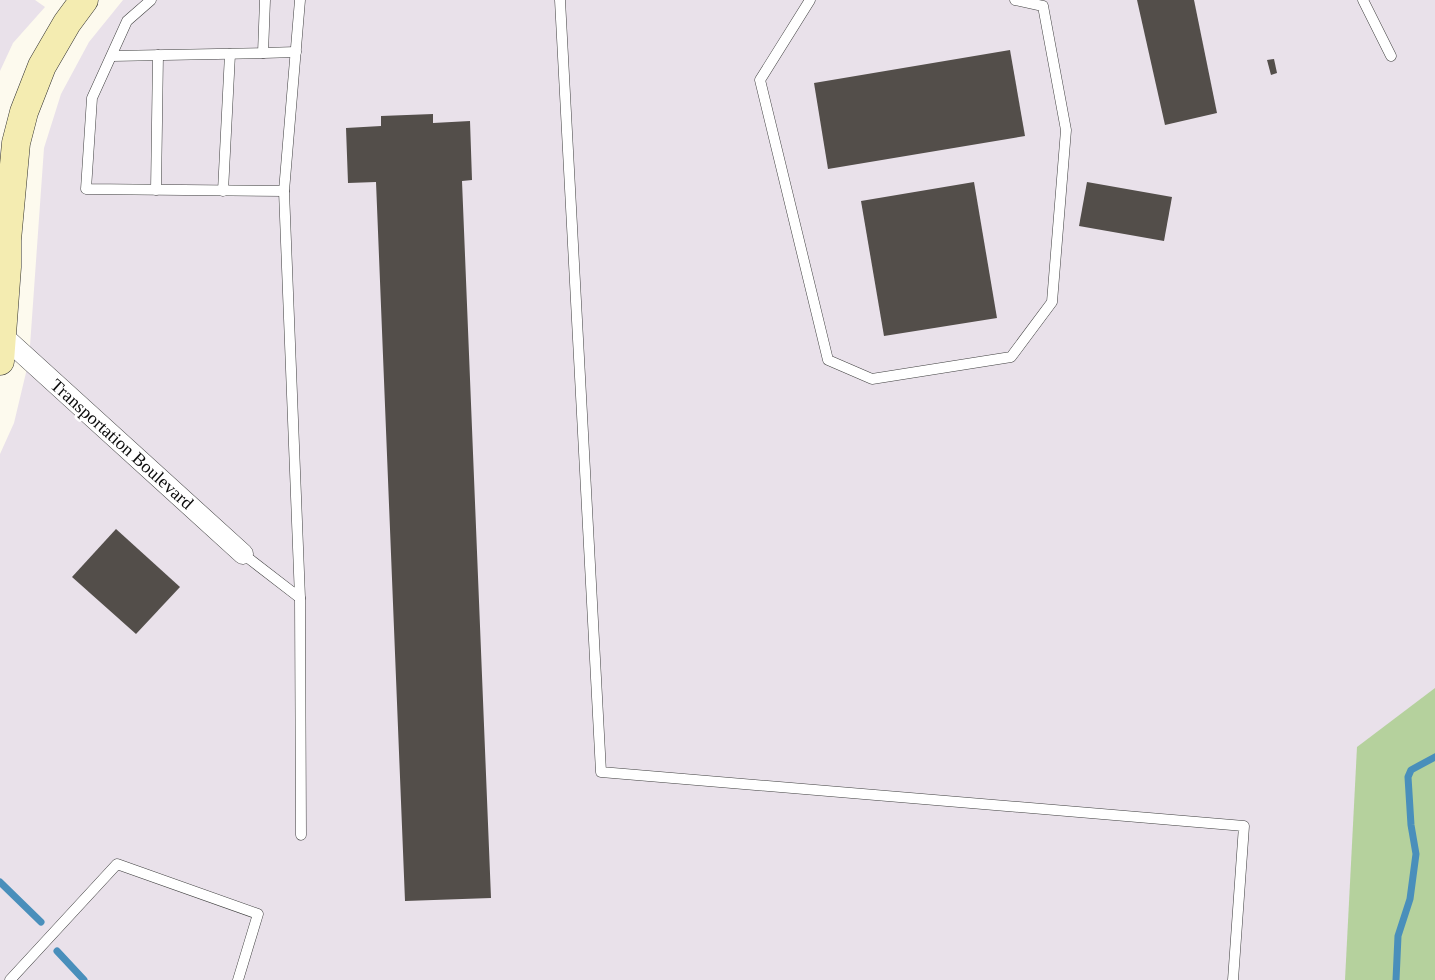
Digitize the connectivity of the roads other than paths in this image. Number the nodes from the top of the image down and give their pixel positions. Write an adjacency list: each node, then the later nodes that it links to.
1 (84, 0): 18 (street)
2 (151, 0): 13 (lane)
3 (265, 0): 10 (lane)
4 (300, 0): 9 (lane)
5 (560, 0): 25 (lane)
6 (810, 0): 7 (lane)
7 (1015, 0)
8 (1363, 0): 14 (lane)
9 (296, 52): 10 (lane); 17 (lane)
10 (263, 53): 11 (lane)
11 (230, 54): 12 (lane); 16 (lane)
12 (158, 55): 13 (lane); 15 (lane)
13 (112, 56): 15 (lane)
14 (1391, 56)
15 (156, 190): 16 (lane)
16 (224, 191): 17 (lane)
17 (284, 191): 21 (lane)
18 (4, 226): 19 (street)
19 (1, 348): 20 (street, Transportation Boulevard)
20 (242, 554): 21 (lane)
21 (300, 598): 22 (lane)
22 (301, 835)
23 (10, 980): 24 (lane)
24 (238, 980)
25 (1233, 980)

